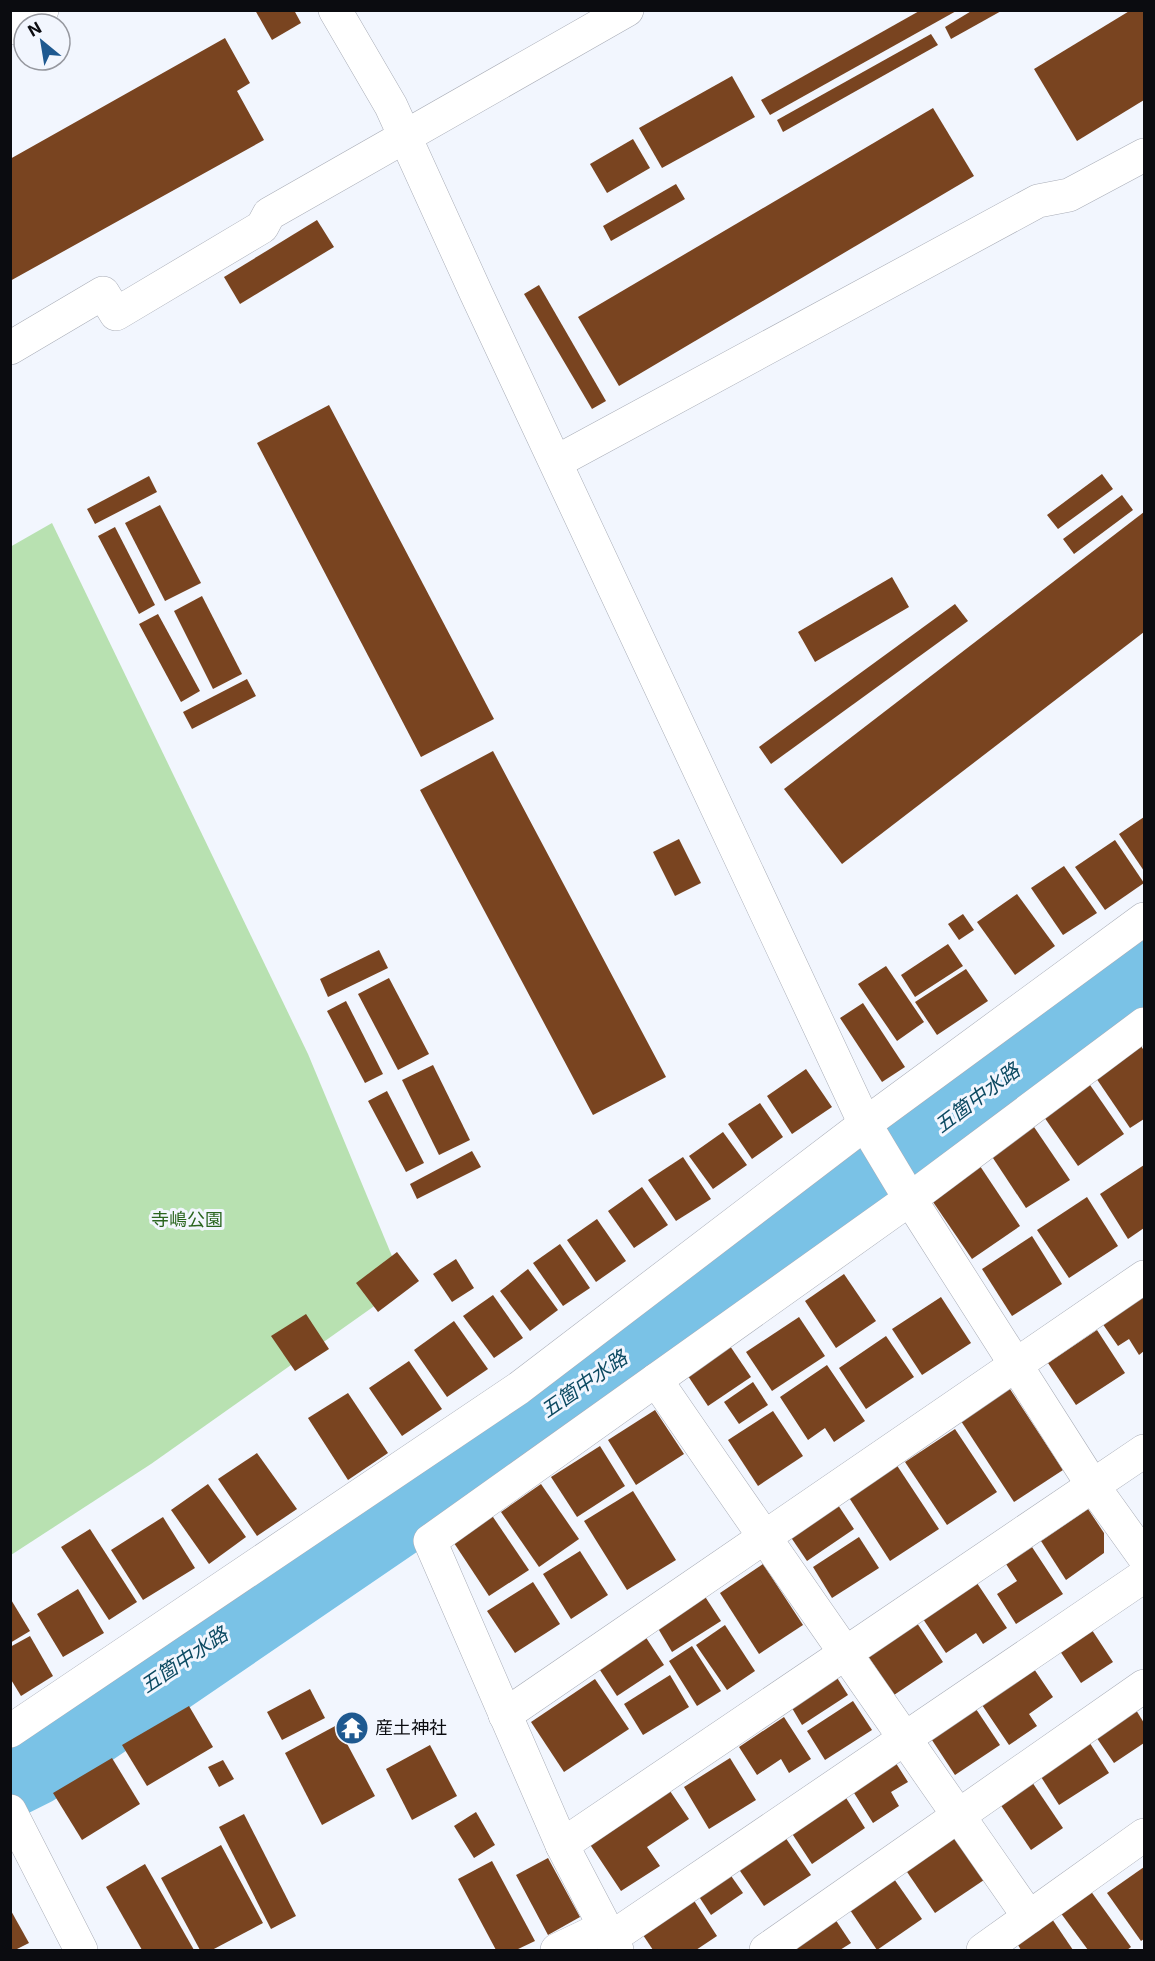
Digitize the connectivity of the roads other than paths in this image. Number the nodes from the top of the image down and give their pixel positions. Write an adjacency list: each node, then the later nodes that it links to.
1 (42, 10): 4 (street)
2 (335, 10): 5 (street)
3 (627, 10): 5 (street)
4 (10, 28)
5 (405, 137): 7 (street); 8 (street)
6 (1144, 155): 8 (street)
7 (10, 348)
8 (556, 462): 11 (street)
9 (1144, 919): 11 (street)
10 (1144, 1024): 12 (street)
11 (869, 1131): 12 (street); 24 (street)
12 (910, 1198): 14 (street); 15 (street)
13 (1144, 1277): 14 (street)
14 (1017, 1366): 17 (street); 18 (street)
15 (656, 1380): 18 (street); 23 (street)
16 (1144, 1451): 17 (street)
17 (1093, 1486): 19 (street); 21 (street)
18 (764, 1539): 21 (street); 23 (street)
19 (1144, 1557)
20 (1144, 1576): 25 (street)
21 (847, 1653): 25 (street); 29 (street)
22 (1144, 1686): 26 (street)
23 (505, 1715): 29 (street)
24 (10, 1731)
25 (905, 1739): 26 (street); 31 (street)
26 (959, 1816): 30 (street); 34 (street)
27 (12, 1817): 32 (street)
28 (1144, 1835): 30 (street)
29 (562, 1845): 31 (street)
30 (1029, 1917): 35 (street)
31 (611, 1939): 33 (street)
32 (81, 1950)
33 (557, 1950)
34 (766, 1950)
35 (983, 1950)

